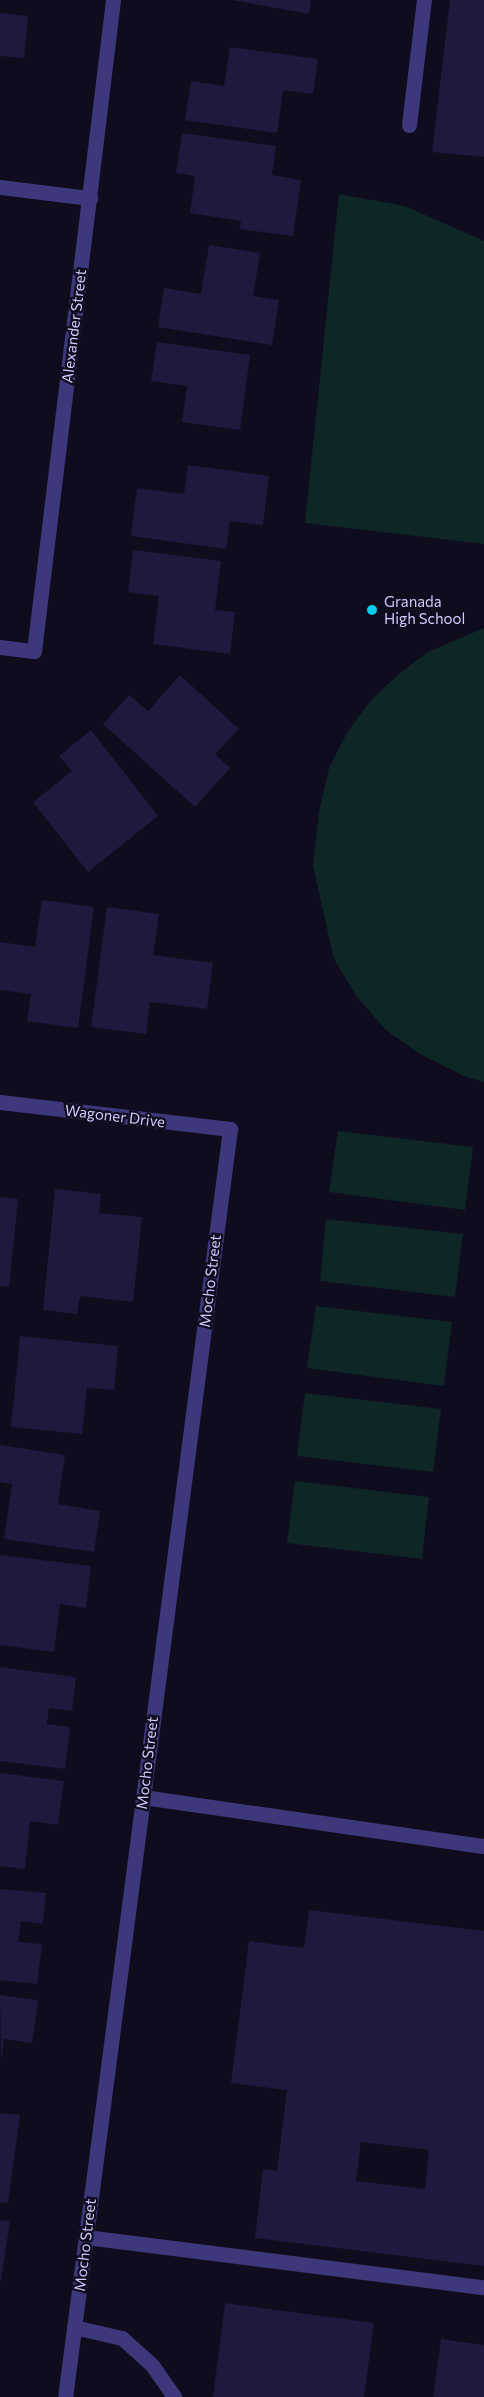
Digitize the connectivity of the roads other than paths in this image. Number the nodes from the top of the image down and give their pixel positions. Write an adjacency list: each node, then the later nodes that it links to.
1 (113, 0): 5 (street, Alexander Street)
2 (424, 0): 3 (street)
3 (409, 125)
4 (0, 187): 5 (street)
5 (90, 198): 6 (street, Alexander Street)
6 (0, 647)
7 (0, 1102): 8 (street, Wagoner Drive)
8 (230, 1129): 9 (street, Mocho Street)
9 (143, 1797): 10 (street); 11 (street, Mocho Street)
10 (484, 1846)
11 (86, 2237): 12 (street); 13 (street, Mocho Street)
12 (484, 2287)
13 (74, 2327): 14 (street, Mocho Street); 15 (street)
14 (65, 2397)
15 (174, 2397)

